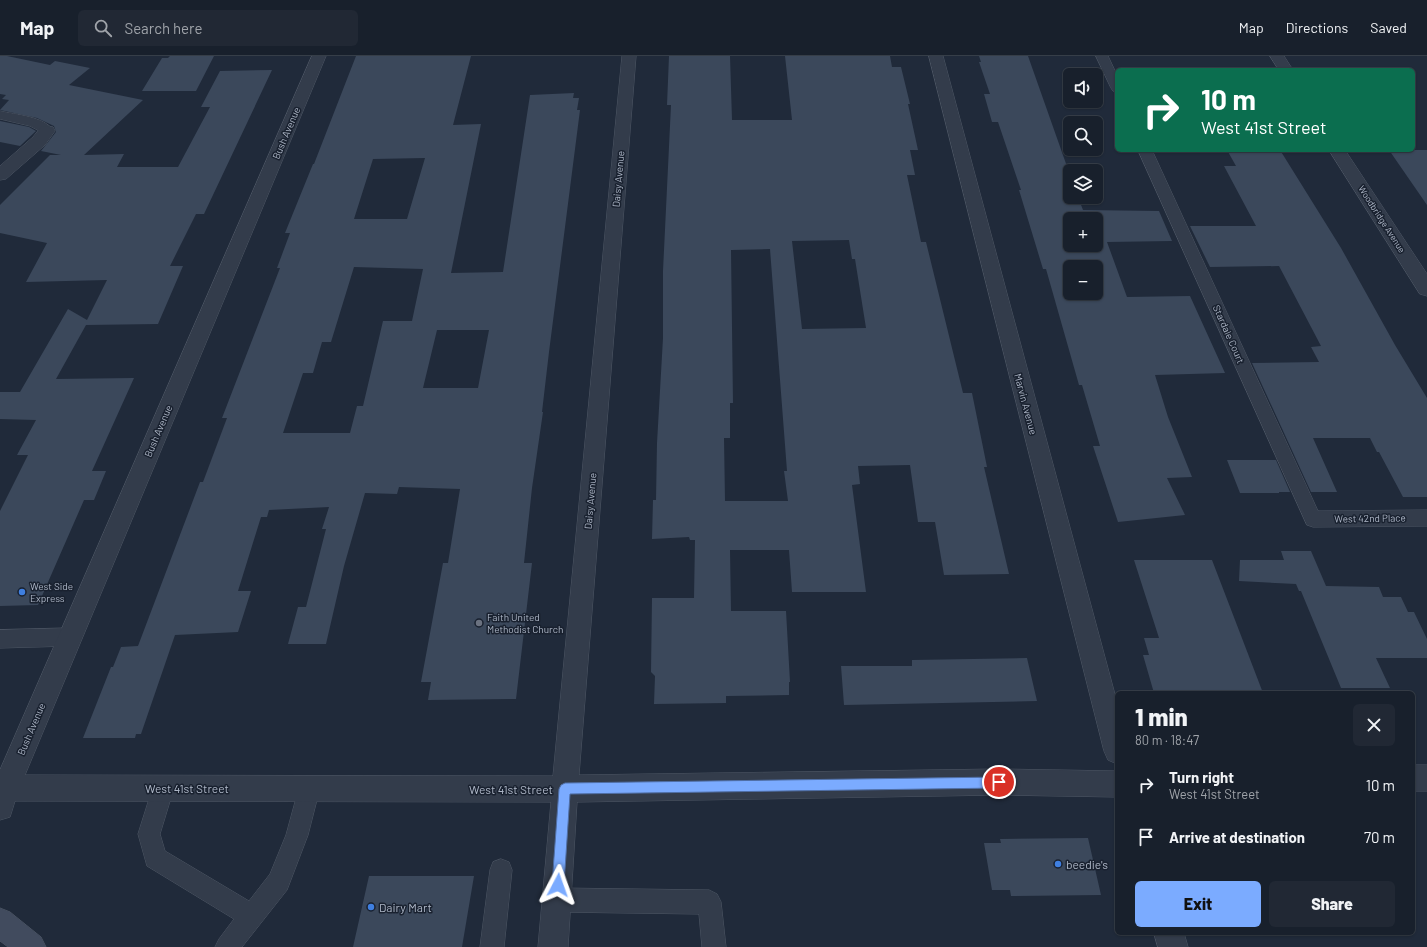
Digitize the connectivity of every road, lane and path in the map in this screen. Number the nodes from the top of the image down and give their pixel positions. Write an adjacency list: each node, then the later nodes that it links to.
1 (319, 56): 16 (street, Bush Avenue)
2 (629, 56): 24 (street, Daisy Avenue)
3 (936, 56): 18 (street, Marvin Avenue)
4 (1102, 56): 7 (lane)
5 (1277, 56): 6 (street)
6 (1285, 68)
7 (1115, 84)
8 (0, 115): 9 (lane)
9 (47, 131): 12 (street)
10 (1146, 152): 15 (lane, Stardale Court)
11 (1339, 152): 13 (street, Woodbridge Avenue)
12 (0, 175)
13 (1427, 289)
14 (1427, 518): 15 (lane, West 42nd Place)
15 (1313, 519)
16 (70, 638): 17 (lane); 25 (street, Bush Avenue)
17 (0, 639)
18 (1115, 743)
19 (1415, 778): 20 (street)
20 (1427, 778)
21 (1115, 784): 24 (street, West 41st Street)
22 (163, 788): 23 (street, West 41st Street); 25 (street, West 41st Street); 28 (lane)
23 (309, 788): 24 (street, West 41st Street); 28 (lane)
24 (565, 789): 27 (street, Daisy Avenue)
25 (2, 794)
26 (501, 870): 33 (lane)
27 (557, 900): 34 (street, Daisy Avenue); 35 (lane)
28 (252, 916): 32 (lane)
29 (0, 922): 31 (main road)
30 (1170, 935): 36 (street)
31 (31, 947)
32 (227, 947)
33 (492, 947)
34 (553, 947)
35 (714, 947)
36 (1173, 947)

